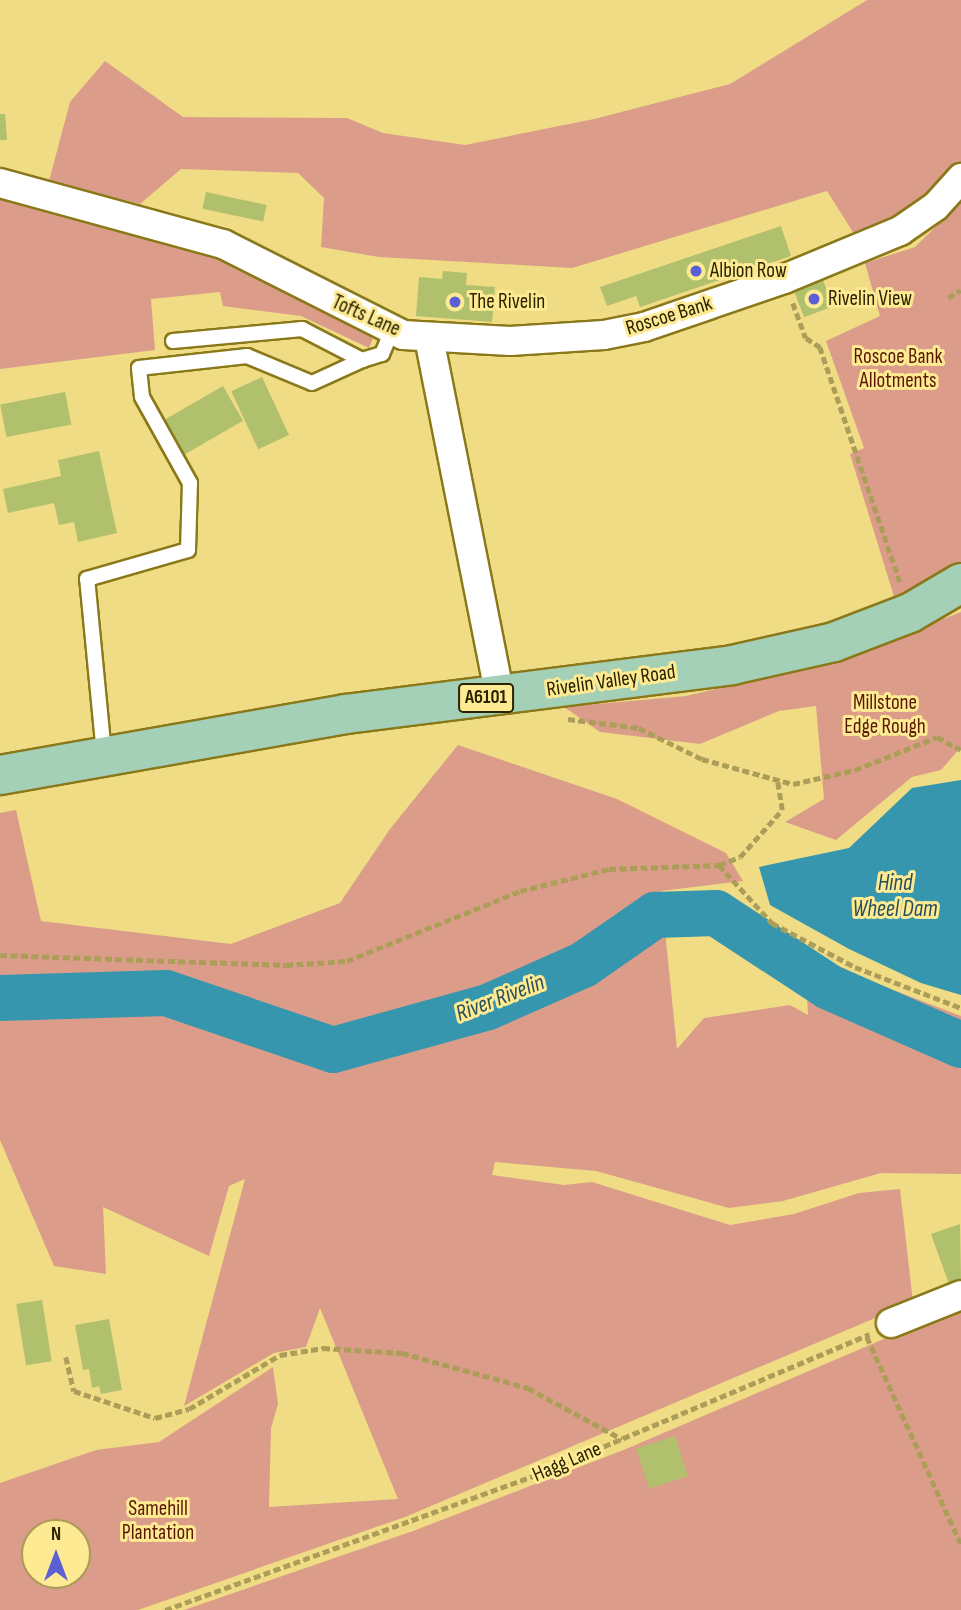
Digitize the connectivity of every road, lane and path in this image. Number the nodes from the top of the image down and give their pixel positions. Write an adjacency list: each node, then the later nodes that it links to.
1 (961, 178): 3 (street, Roscoe Bank)
2 (0, 183): 6 (street, Tofts Lane)
3 (784, 279): 7 (street, Roscoe Bank); 11 (path)
4 (961, 290): 5 (path)
5 (948, 298)
6 (392, 331): 7 (street, Tofts Lane); 9 (lane)
7 (429, 338): 12 (street, Tofts Lane)
8 (173, 341): 9 (lane)
9 (362, 360): 15 (lane)
10 (961, 583): 11 (main road, Rivelin Valley Road / A6101)
11 (909, 613): 12 (main road, Rivelin Valley Road / A6101)
12 (500, 696): 15 (main road, Rivelin Valley Road / A6101)
13 (561, 718): 17 (path)
14 (961, 750): 17 (path)
15 (104, 755): 16 (main road, Rivelin Valley Road / A6101)
16 (0, 775)
17 (777, 780): 18 (path)
18 (719, 865): 19 (path); 20 (path)
19 (0, 956)
20 (961, 1008)
21 (961, 1294): 22 (street)
22 (891, 1323): 23 (path, Hagg Lane)
23 (866, 1335): 25 (path, Hagg Lane); 26 (path)
24 (66, 1357): 25 (path)
25 (622, 1439): 27 (path, Hagg Lane)
26 (961, 1544)
27 (165, 1610)

